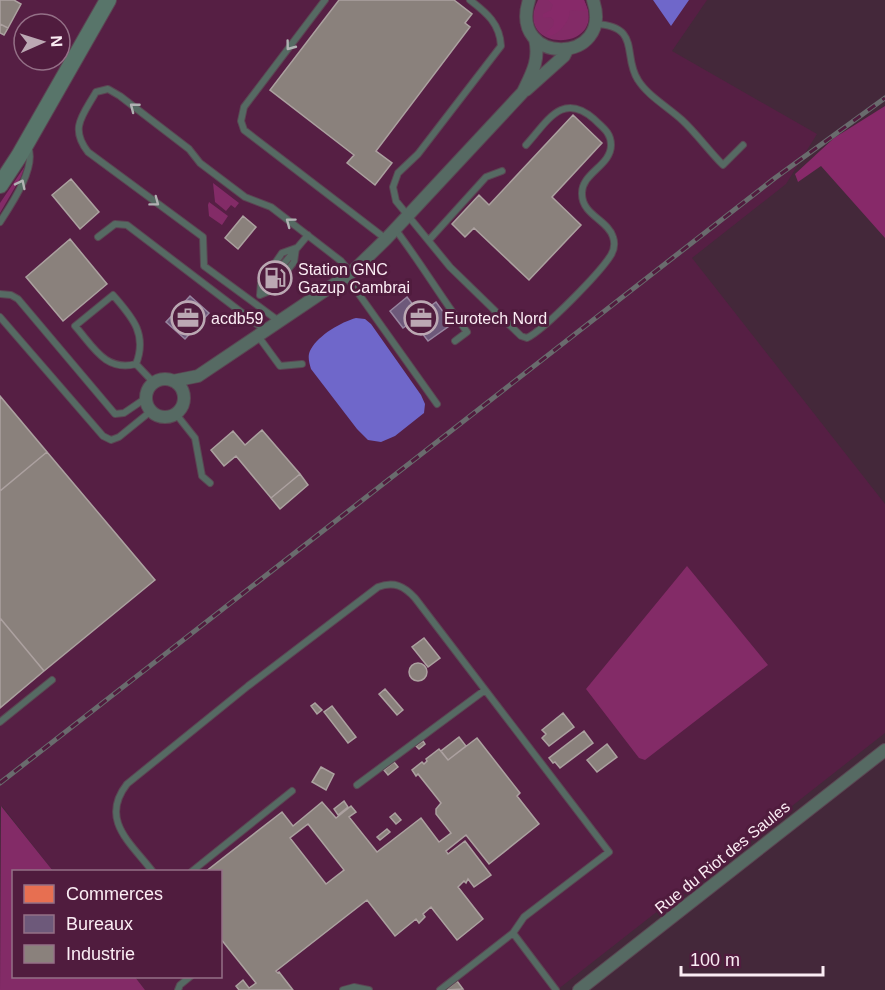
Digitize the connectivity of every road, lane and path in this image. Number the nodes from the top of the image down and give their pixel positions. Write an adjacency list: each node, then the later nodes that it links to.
1 (108, 0): 10 (main road)
2 (325, 0): 20 (lane, one-way to 20)
3 (470, 0): 15 (lane)
4 (527, 3): 7 (street)
5 (596, 3): 6 (street)
6 (595, 24): 8 (street); 12 (lane)
7 (535, 39): 8 (street); 9 (street)
8 (567, 50): 9 (street)
9 (523, 92): 15 (street)
10 (26, 143): 14 (main road); 16 (lane, one-way to 10)
11 (526, 145): 21 (lane)
12 (743, 145)
13 (502, 171): 21 (lane)
14 (0, 185)
15 (409, 215): 17 (street); 21 (lane)
16 (0, 222)
17 (395, 229): 20 (street); 30 (lane)
18 (308, 235): 22 (lane); 23 (lane); 26 (lane, one-way to 26)
19 (98, 237): 29 (lane)
20 (386, 239): 23 (street)
21 (429, 240)
22 (276, 273)
23 (348, 274): 28 (street); 38 (lane)
24 (0, 294): 36 (lane)
25 (260, 295): 25 (lane); 26 (lane)
26 (254, 304): 28 (lane)
27 (0, 317): 39 (lane)
28 (280, 322): 29 (street)
29 (262, 334): 32 (lane); 33 (street)
30 (455, 341)
31 (136, 364): 31 (lane); 35 (lane)
32 (302, 364)
33 (198, 376): 34 (street); 37 (street)
34 (172, 381): 35 (street); 37 (street)
35 (154, 383): 36 (street)
36 (146, 398): 39 (street)
37 (184, 399): 40 (street)
38 (437, 404)
39 (151, 411): 40 (street)
40 (177, 414): 41 (lane)
41 (210, 483)
42 (52, 680): 44 (lane)
43 (485, 690): 46 (lane); 48 (lane); 50 (lane)
44 (0, 722)
45 (885, 750): 57 (street, Rue du Riot des Saules)
46 (357, 785)
47 (292, 791): 49 (lane)
48 (151, 870)
49 (193, 870)
50 (513, 933): 55 (lane); 56 (lane)
51 (189, 978): 52 (lane)
52 (178, 990)
53 (343, 990): 54 (lane)
54 (369, 990)
55 (440, 990)
56 (556, 990)
57 (579, 990)

